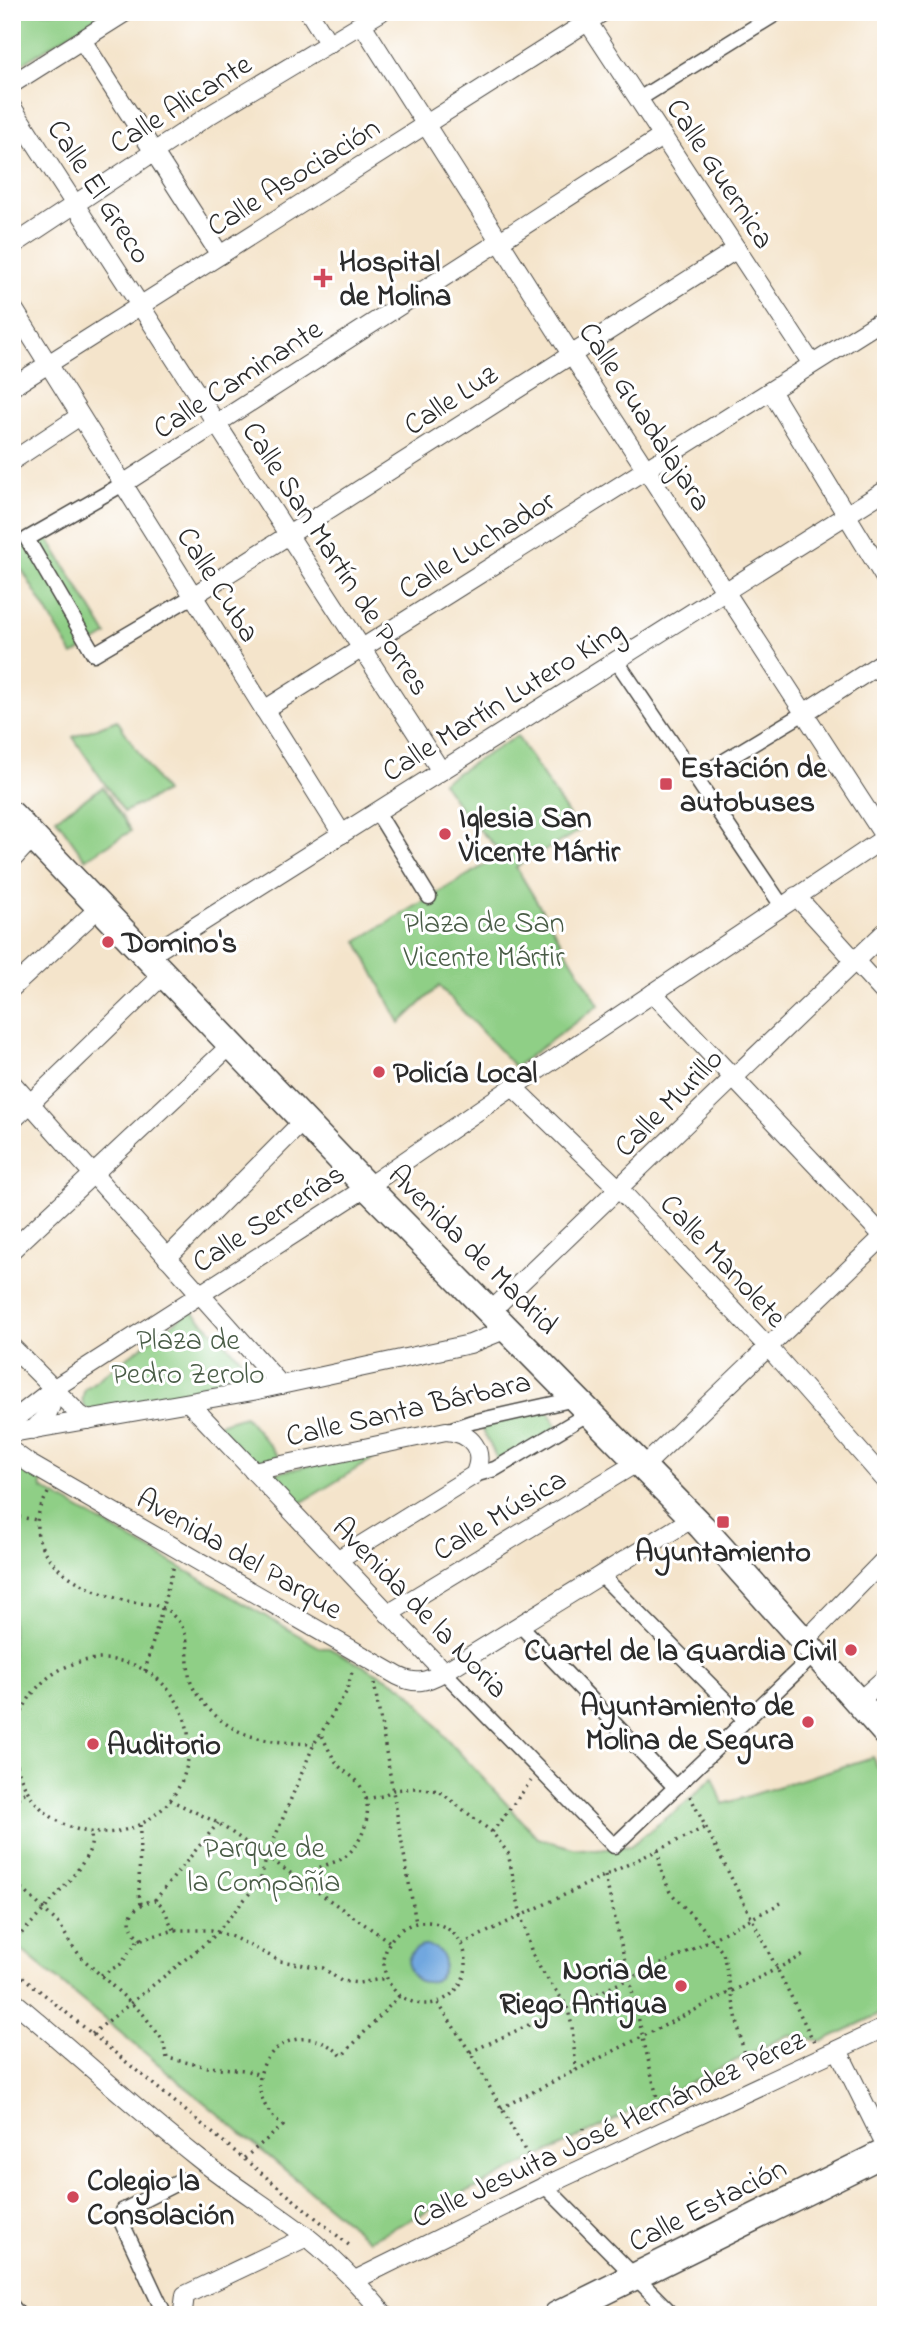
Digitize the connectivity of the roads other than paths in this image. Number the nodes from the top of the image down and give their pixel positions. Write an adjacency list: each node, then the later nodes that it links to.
1 (126, 12): 7 (street)
2 (309, 12): 8 (street)
3 (381, 12): 6 (street, Calle Alicante)
4 (779, 12): 10 (street)
5 (591, 15): 10 (street, Calle Guernica); 12 (street, Calle Asociación)
6 (362, 24): 8 (street, Calle Alicante); 12 (street, Calle Guadalajara)
7 (82, 40): 9 (street); 14 (street)
8 (329, 44): 14 (street, Calle Alicante)
9 (12, 84)
10 (639, 99): 13 (street, Calle Guernica)
11 (12, 107): 15 (street, Calle El Greco)
12 (428, 124): 16 (street, Calle Guadalajara); 19 (street, Calle Asociación)
13 (663, 136): 16 (street, Calle Caminante); 18 (street, Calle Guernica)
14 (154, 152): 15 (street, Calle Alicante); 19 (street)
15 (75, 204): 17 (street, Calle Alicante); 21 (street, Calle El Greco)
16 (500, 241): 23 (street, Calle Guadalajara); 29 (street, Calle Caminante)
17 (12, 246)
18 (737, 248): 23 (street, Calle Luz); 25 (street, Calle Guernica)
19 (220, 255): 21 (street, Calle Asociación)
20 (12, 306): 24 (street, Calle Cuba)
21 (141, 306): 24 (street, Calle Asociación); 29 (street, Calle San Martín de Porres)
22 (884, 322): 25 (street, Calle Luchador)
23 (571, 354): 31 (street, Calle Guadalajara); 35 (street, Calle Luz)
24 (48, 364): 26 (street, Calle Asociación); 28 (street, Calle Cuba)
25 (812, 364): 27 (street, Calle Luchador)
26 (12, 387)
27 (771, 391): 31 (street, Calle Luchador); 34 (street)
28 (80, 416): 30 (street); 32 (street, Calle Cuba)
29 (217, 424): 32 (street, Calle Caminante); 35 (street, Calle San Martín de Porres)
30 (12, 461)
31 (647, 469): 37 (street, Calle Guadalajara); 39 (street, Calle Luchador)
32 (123, 484): 38 (street, Calle Cuba); 38 (street)
33 (886, 490): 34 (street, Calle Martín Lutero King)
34 (847, 514): 36 (street); 37 (street, Calle Martín Lutero King)
35 (289, 535): 38 (street, Calle Luz); 39 (street, Calle San Martín de Porres)
36 (886, 580)
37 (725, 592): 40 (street, Calle Martín Lutero King); 43 (street, Calle Guadalajara)
38 (193, 596): 42 (street, Calle Cuba)
39 (362, 649): 42 (street, Calle Luchador); 44 (street, Calle San Martín de Porres)
40 (616, 660): 44 (street, Calle Martín Lutero King); 45 (street)
41 (886, 660): 43 (street)
42 (264, 710): 48 (street, Calle Cuba)
43 (804, 713): 45 (street); 50 (street, Calle Guadalajara)
44 (441, 771): 46 (street, Calle Martín Lutero King)
45 (696, 778): 53 (street)
46 (377, 812): 48 (street, Calle Martín Lutero King); 52 (street)
47 (12, 815): 49 (main road, Avenida de Madrid)
48 (342, 834): 57 (street, Calle Martín Lutero King)
49 (33, 837): 51 (street); 54 (main road, Avenida de Madrid)
50 (885, 838): 53 (street, Calle Serrerías)
51 (12, 860)
52 (429, 897)
53 (789, 901): 56 (street); 59 (street, Calle Serrerías)
54 (100, 907): 57 (main road, Avenida de Madrid); 58 (street)
55 (886, 931): 56 (street, Calle Murillo)
56 (853, 961): 60 (street); 62 (street, Calle Murillo)
57 (156, 965): 61 (main road, Avenida de Madrid); 65 (street, Calle Martín Lutero King)
58 (12, 988)
59 (653, 993): 62 (street); 64 (street, Calle Serrerías)
60 (886, 995)
61 (231, 1045): 66 (main road, Avenida de Madrid); 68 (street)
62 (731, 1078): 70 (street, Calle Murillo); 71 (street)
63 (12, 1083): 65 (street)
64 (513, 1087): 69 (street, Calle Serrerías); 70 (street, Calle Manolete)
65 (31, 1104): 67 (street, Calle Martín Lutero King); 68 (street)
66 (303, 1121): 69 (main road, Avenida de Madrid); 73 (street)
67 (12, 1122)
68 (93, 1174): 72 (street); 73 (street)
69 (367, 1187): 74 (street, Calle Serrerías); 75 (main road, Avenida de Madrid)
70 (619, 1189): 75 (street, Calle Murillo); 77 (street, Calle Manolete)
71 (885, 1236): 77 (street, Calle Música)
72 (12, 1250)
73 (167, 1258): 74 (street)
74 (199, 1295): 78 (street); 79 (street, Calle Serrerías)
75 (498, 1321): 78 (street); 81 (main road, Avenida de Madrid)
76 (12, 1347): 79 (street)
77 (769, 1348): 88 (street, Calle Música); 91 (street, Calle Manolete)
78 (281, 1385): 80 (street)
79 (53, 1389): 82 (street); 83 (street, Calle Serrerías); 84 (street)
80 (190, 1404): 82 (street); 89 (street, Avenida de la Noria)
81 (582, 1406): 85 (street, Calle Santa Bárbara); 88 (main road, Avenida de Madrid); 90 (street)
82 (88, 1420): 84 (street)
83 (12, 1421)
84 (33, 1430): 86 (street)
85 (446, 1431): 89 (street, Calle Santa Bárbara); 90 (street)
86 (12, 1433)
87 (12, 1451): 99 (street, Avenida del Parque)
88 (640, 1465): 92 (main road, Avenida de Madrid); 96 (street, Calle Música)
89 (253, 1471): 94 (street, Avenida de la Noria)
90 (474, 1475): 94 (street)
91 (886, 1481)
92 (693, 1518): 95 (street, Avenida del Parque); 98 (main road, Avenida de Madrid)
93 (886, 1558): 98 (street)
94 (337, 1560): 96 (street, Avenida de la Noria)
95 (601, 1575): 97 (street, Avenida del Parque); 102 (street)
96 (388, 1614): 99 (street, Avenida de la Noria)
97 (520, 1625): 99 (street, Avenida del Parque); 104 (street)
98 (810, 1647): 101 (main road, Avenida de Madrid); 102 (street)
99 (443, 1672): 104 (street, Avenida de la Noria)
100 (886, 1677): 101 (street)
101 (858, 1702): 103 (main road, Avenida de Madrid)
102 (745, 1720): 104 (street)
103 (886, 1732)
104 (677, 1785)
105 (12, 2000): 111 (street)
106 (886, 2028): 107 (street, Calle Jesuita José Hernández Pérez)
107 (833, 2053): 108 (street); 110 (street, Calle Jesuita José Hernández Pérez)
108 (884, 2154): 112 (main road, Calle Estación)
109 (183, 2180): 116 (street)
110 (545, 2186): 112 (street); 113 (street, Calle Jesuita José Hernández Pérez)
111 (307, 2237): 113 (street); 117 (street)
112 (636, 2277): 119 (main road, Calle Estación); 120 (street)
113 (355, 2280): 118 (street)
114 (12, 2306): 115 (street)
115 (19, 2315)
116 (165, 2315)
117 (186, 2315)
118 (385, 2315)
119 (557, 2315)
120 (673, 2315)

